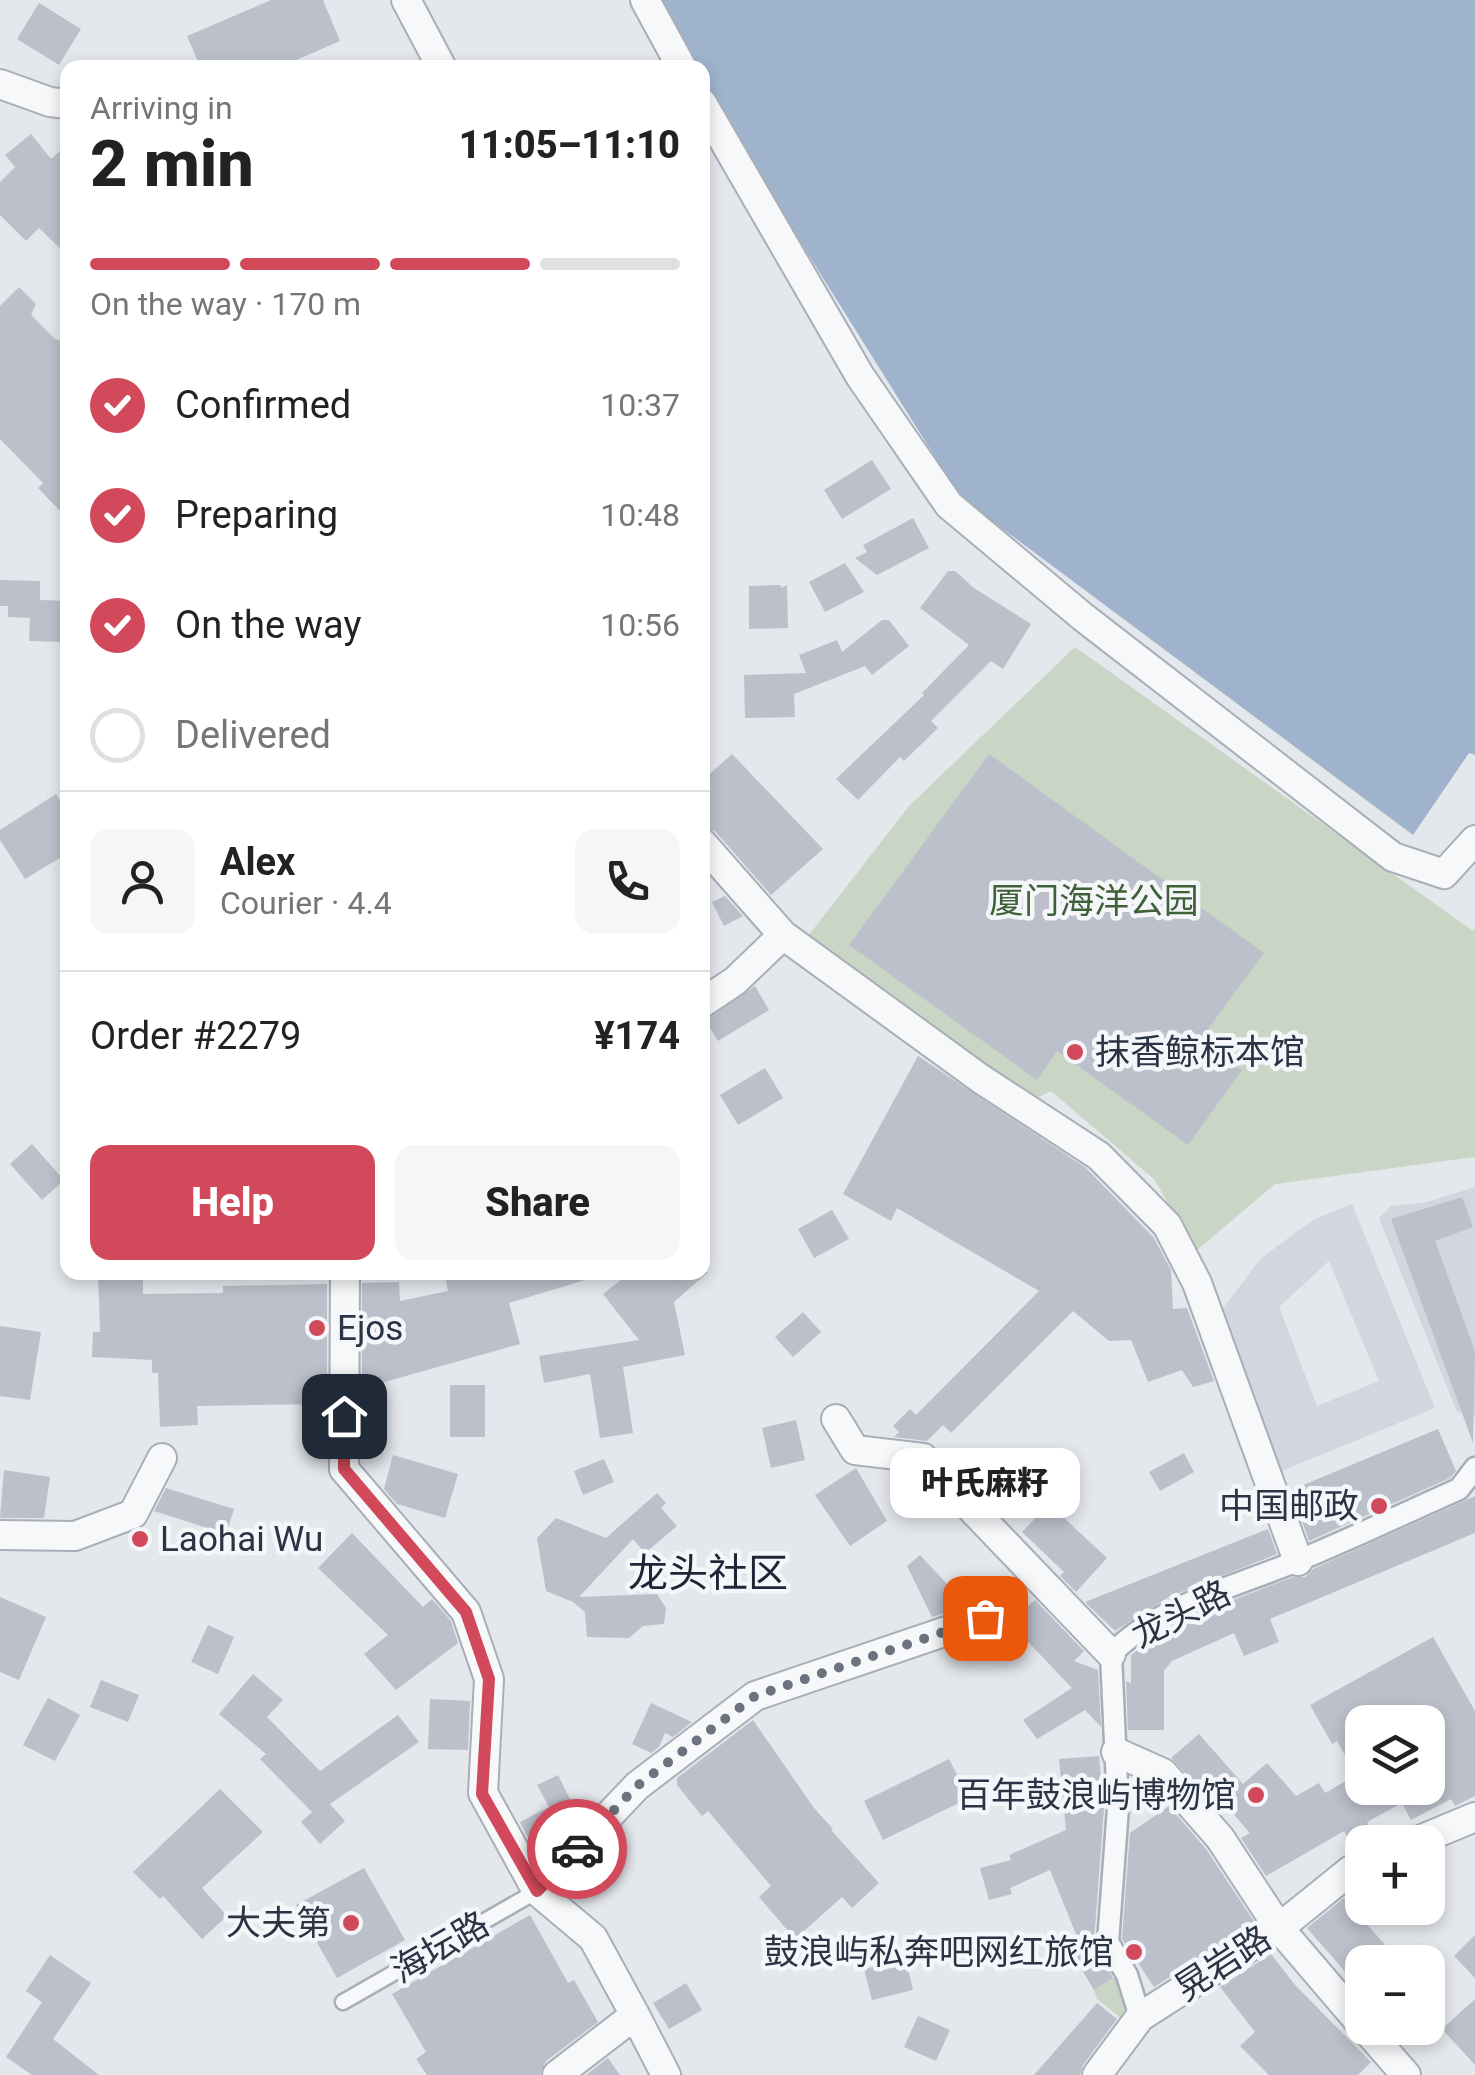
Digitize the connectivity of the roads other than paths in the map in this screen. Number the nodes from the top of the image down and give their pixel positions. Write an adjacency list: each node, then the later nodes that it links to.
1 (406, 0): 3 (street)
2 (645, 0): 4 (street)
3 (438, 60)
4 (678, 60)
5 (0, 84): 6 (street)
6 (60, 103)
7 (710, 117): 8 (street)
8 (1475, 840)
9 (710, 852): 10 (street)
10 (783, 934): 11 (street); 17 (street)
11 (710, 997)
12 (344, 1280): 24 (street)
13 (836, 1419): 19 (street)
14 (162, 1458): 16 (street)
15 (1475, 1468): 17 (street, 龙头路)
16 (0, 1535)
17 (1298, 1561): 19 (street, 龙头路)
18 (985, 1618): 24 (street)
19 (1111, 1654): 20 (street, 龙头路)
20 (1116, 1752): 25 (street); 29 (street, 龙头路)
21 (1475, 1817): 22 (street)
22 (1445, 1830)
23 (1345, 1875): 25 (street, 晃岩路)
24 (537, 1891): 26 (lane, 海坛路); 28 (street)
25 (1279, 1928): 27 (street); 29 (street, 晃岩路)
26 (342, 2002)
27 (1345, 2004)
28 (635, 2014): 31 (street); 32 (street)
29 (1140, 2017): 33 (street, 晃岩路)
30 (1380, 2045): 34 (street)
31 (557, 2075)
32 (666, 2075)
33 (1097, 2075)
34 (1406, 2075)

